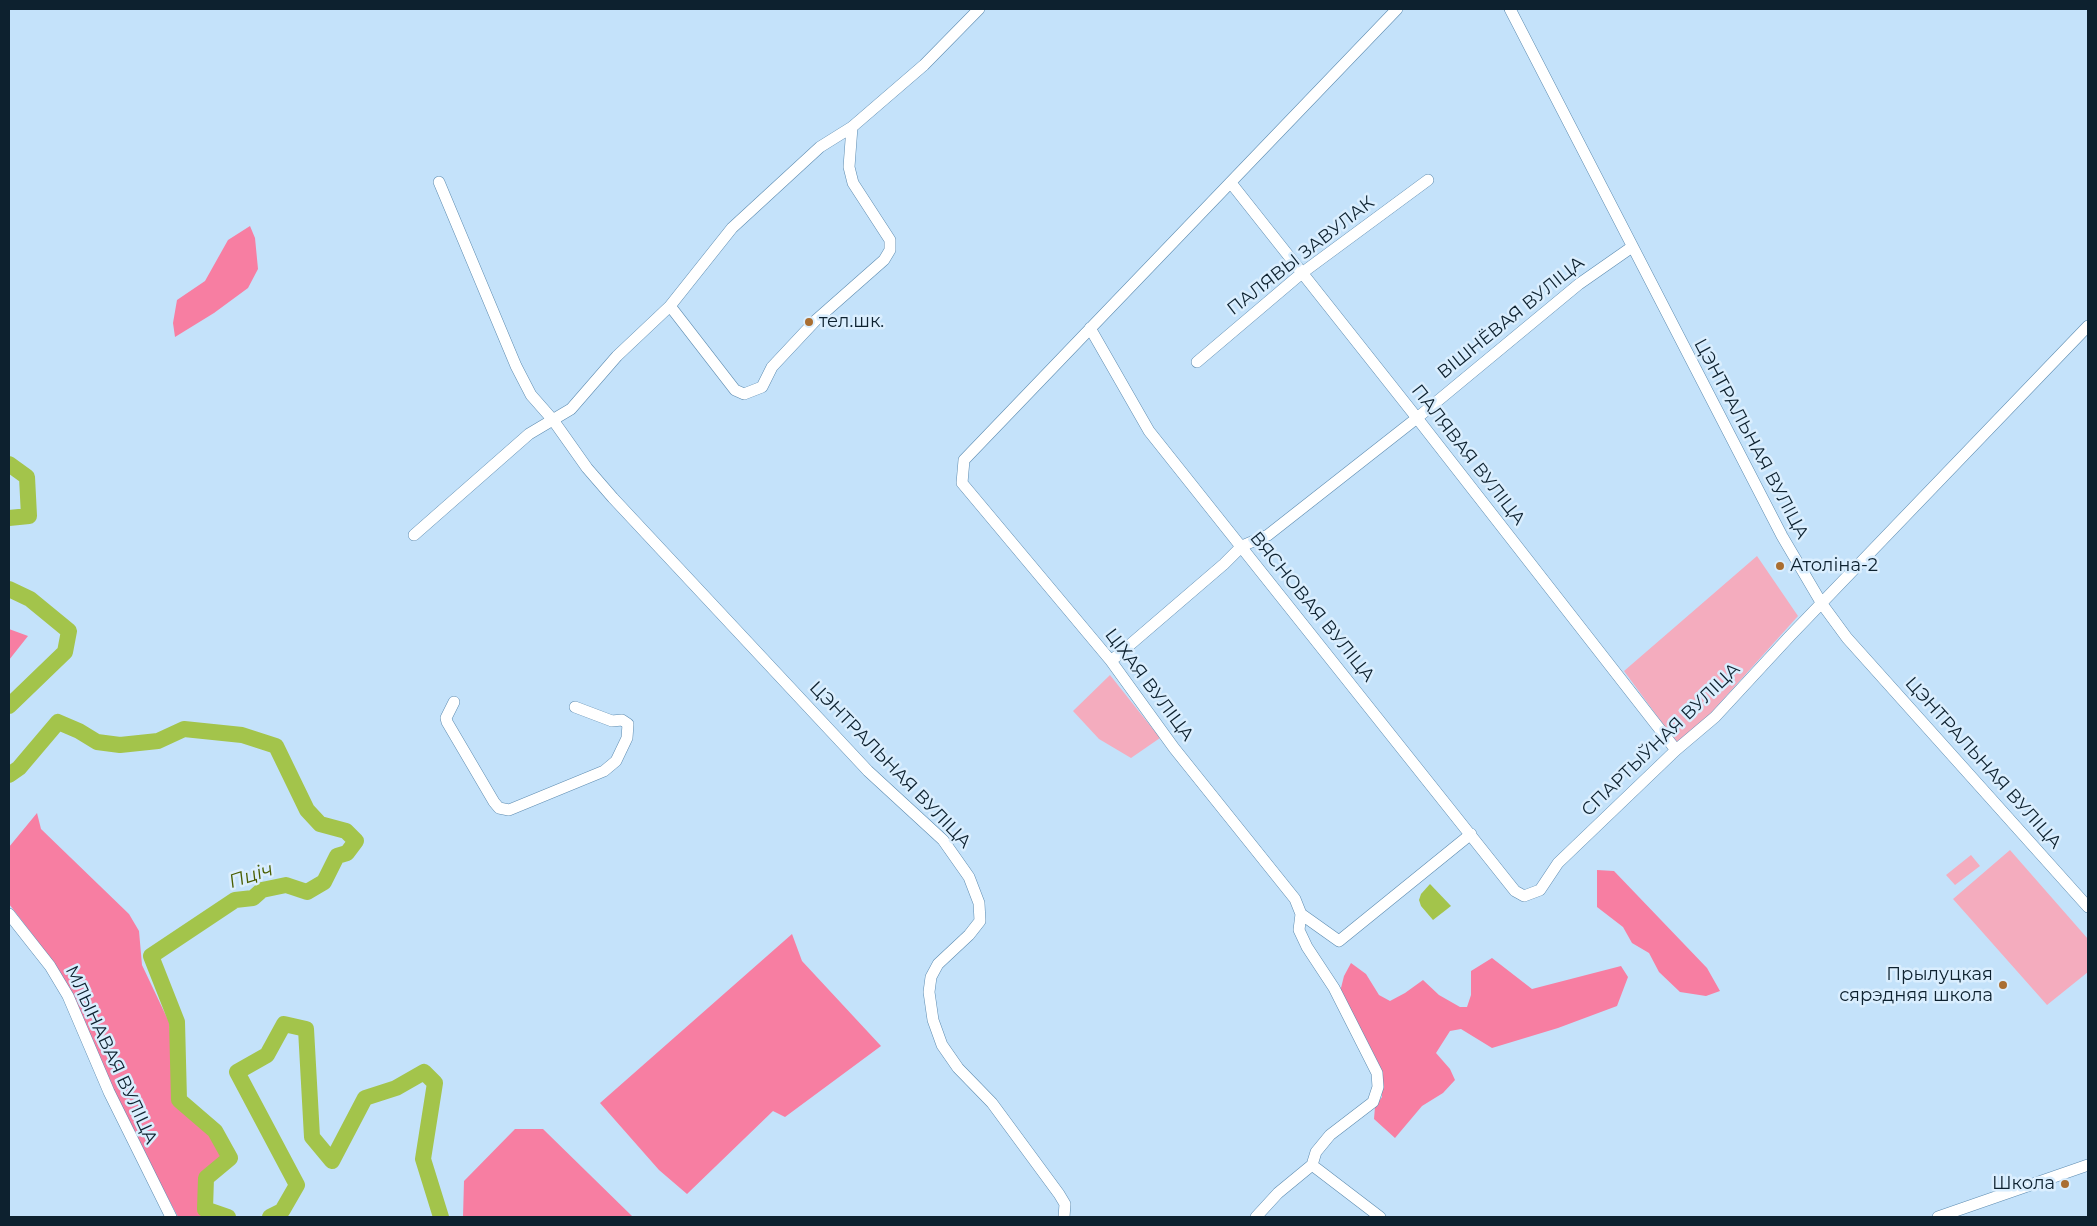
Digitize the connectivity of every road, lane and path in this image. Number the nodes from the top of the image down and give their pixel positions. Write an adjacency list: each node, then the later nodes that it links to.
1 (980, 9): 4 (street)
2 (1397, 9): 7 (street)
3 (1510, 9): 8 (street, ЦЭНТРАЛЬНАЯ ВУЛІЦА)
4 (852, 127): 10 (street); 10 (street)
5 (1428, 180): 9 (street, ПАЛЯВЫ ЗАВУЛАК)
6 (439, 182): 15 (street, ЦЭНТРАЛЬНАЯ ВУЛІЦА)
7 (1231, 183): 9 (street, ПАЛЯВАЯ ВУЛІЦА); 12 (street)
8 (1632, 247): 14 (street, ВІШНЁВАЯ ВУЛІЦА); 18 (street, ЦЭНТРАЛЬНАЯ ВУЛІЦА)
9 (1302, 273): 13 (street, ПАЛЯВЫ ЗАВУЛАК); 14 (street, ПАЛЯВАЯ ВУЛІЦА)
10 (670, 306): 15 (street)
11 (2088, 326): 18 (street, СПАРТЫЎНАЯ ВУЛІЦА)
12 (1090, 328): 17 (street, ВЯСНОВАЯ ВУЛІЦА); 19 (street, ЦІХАЯ ВУЛІЦА)
13 (1197, 362)
14 (1417, 418): 17 (street, ВІШНЁВАЯ ВУЛІЦА); 22 (street, ПАЛЯВАЯ ВУЛІЦА)
15 (553, 420): 16 (street); 31 (street, ЦЭНТРАЛЬНАЯ ВУЛІЦА)
16 (414, 535)
17 (1242, 546): 19 (street, ВІШНЁВАЯ ВУЛІЦА); 23 (street, ВЯСНОВАЯ ВУЛІЦА)
18 (1822, 604): 22 (street, СПАРТЫЎНАЯ ВУЛІЦА); 25 (street, ЦЭНТРАЛЬНАЯ ВУЛІЦА)
19 (1111, 661): 27 (street, ЦІХАЯ ВУЛІЦА)
20 (454, 702): 21 (street)
21 (575, 707)
22 (1676, 750): 24 (street, СПАРТЫЎНАЯ ВУЛІЦА)
23 (1471, 834): 24 (street, ВЯСНОВАЯ ВУЛІЦА); 27 (street)
24 (1524, 896)
25 (2088, 907)
26 (9, 914): 30 (street, МЛЫНАВАЯ ВУЛІЦА)
27 (1301, 914): 28 (street)
28 (1312, 1165): 32 (street); 33 (street)
29 (2088, 1165): 34 (street)
30 (170, 1217)
31 (1064, 1217)
32 (1256, 1217)
33 (1380, 1217)
34 (1938, 1217)

